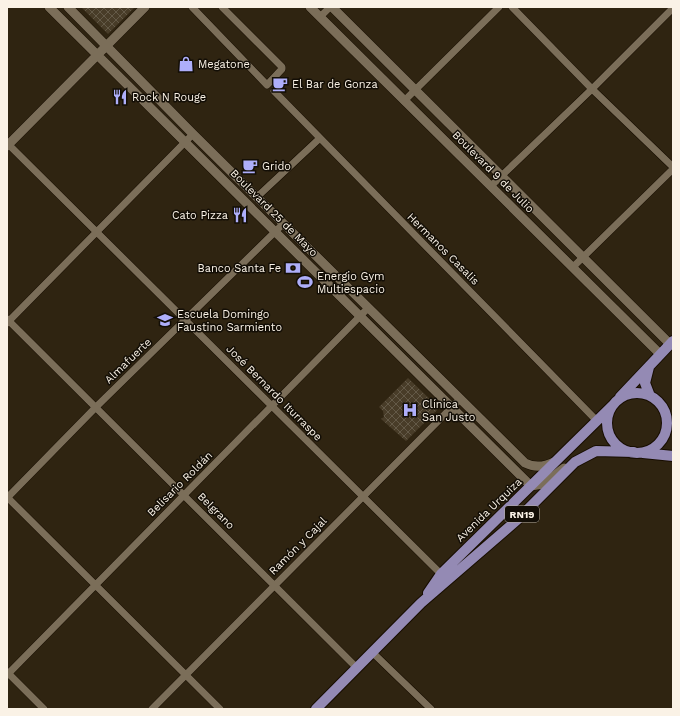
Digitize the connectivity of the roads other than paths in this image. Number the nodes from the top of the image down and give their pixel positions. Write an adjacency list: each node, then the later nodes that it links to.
1 (49, 7): 13 (main road, Boulevard 25 de Mayo)
2 (68, 7): 12 (main road, Boulevard 25 de Mayo)
3 (145, 7): 12 (main road)
4 (192, 7): 5 (street)
5 (222, 7)
6 (310, 7): 11 (main road, Boulevard 9 de Julio)
7 (331, 7): 11 (street); 15 (main road, Boulevard 9 de Julio)
8 (499, 7): 15 (street)
9 (512, 7): 14 (street)
10 (673, 8): 14 (street)
11 (320, 17): 17 (main road, Boulevard 9 de Julio)
12 (107, 45): 13 (main road); 18 (main road, Boulevard 25 de Mayo)
13 (97, 55): 20 (main road, Boulevard 25 de Mayo); 21 (main road)
14 (592, 89): 22 (street); 23 (street)
15 (415, 90): 17 (street); 23 (main road, Boulevard 9 de Julio)
16 (274, 91): 19 (street, Hermanos Casalis)
17 (404, 101): 24 (main road, Boulevard 9 de Julio)
18 (193, 134): 20 (street); 25 (main road, Boulevard 25 de Mayo)
19 (320, 139): 25 (street); 45 (street, Hermanos Casalis)
20 (185, 142): 27 (street); 28 (main road, Boulevard 25 de Mayo)
21 (8, 145): 27 (street, José Bernardo Iturraspe)
22 (673, 168): 29 (street)
23 (501, 176): 24 (street); 29 (main road, Boulevard 9 de Julio)
24 (491, 186): 30 (main road, Boulevard 9 de Julio)
25 (257, 197): 26 (main road, Boulevard 25 de Mayo)
26 (283, 224): 28 (street, Almafuerte); 31 (main road, Boulevard 25 de Mayo)
27 (96, 232): 33 (street, José Bernardo Iturraspe); 34 (street)
28 (275, 232): 32 (main road, Boulevard 25 de Mayo); 33 (street, Almafuerte)
29 (583, 256): 30 (street); 35 (main road, Boulevard 9 de Julio)
30 (573, 267): 36 (main road, Boulevard 9 de Julio)
31 (368, 308): 32 (street, Belisario Roldán); 39 (main road, Boulevard 25 de Mayo)
32 (360, 316): 41 (street, Belisario Roldán); 43 (main road, Boulevard 25 de Mayo)
33 (185, 320): 41 (street, José Bernardo Iturraspe); 42 (street, Almafuerte)
34 (8, 321): 42 (street, Belgrano)
35 (671, 342): 36 (main road, Avenida Urquiza)
36 (660, 354): 37 (main road, Avenida Urquiza)
37 (652, 362): 38 (main road); 40 (main road, Avenida Urquiza)
38 (650, 396): 40 (main road, RN19); 44 (main road)
39 (460, 399): 43 (street, Ramón y Cajal); 49 (main road, Boulevard 25 de Mayo)
40 (615, 403): 45 (main road, Avenida Urquiza / RN19); 47 (main road, RN19)
41 (271, 406): 52 (street, Belisario Roldán); 53 (street, José Bernardo Iturraspe)
42 (96, 407): 52 (street, Belgrano); 54 (street, Almafuerte)
43 (452, 407): 51 (main road, Boulevard 25 de Mayo); 53 (street, Ramón y Cajal)
44 (665, 413): 46 (main road); 47 (main road, RN19)
45 (597, 421): 49 (main road, Avenida Urquiza / RN19)
46 (673, 421)
47 (636, 452): 48 (main road, RN19); 50 (main road, Avenida Urquiza / RN19)
48 (673, 456)
49 (559, 459): 51 (main road, Avenida Urquiza / RN19)
50 (574, 463): 51 (main road); 58 (main road, Avenida Urquiza / RN19)
51 (531, 486): 55 (main road, Avenida Urquiza / RN19)
52 (184, 495): 56 (street, Belisario Roldán); 57 (street, Belgrano)
53 (363, 497): 55 (street, José Bernardo Iturraspe); 57 (street, Ramón y Cajal)
54 (7, 498): 56 (street)
55 (441, 574): 58 (main road, Avenida Urquiza / RN19)
56 (95, 585): 61 (street, Belisario Roldán); 62 (street)
57 (275, 585): 60 (street, Belgrano); 62 (street, Ramón y Cajal)
58 (421, 603): 59 (main road, Avenida Urquiza / RN19)
59 (372, 652): 60 (main road, Avenida Urquiza / RN19); 67 (street)
60 (357, 668): 66 (main road, Avenida Urquiza / RN19)
61 (7, 674): 63 (street)
62 (186, 675): 64 (street, Ramón y Cajal); 65 (street)
63 (44, 709)
64 (152, 709)
65 (220, 709)
66 (316, 709)
67 (429, 709)

